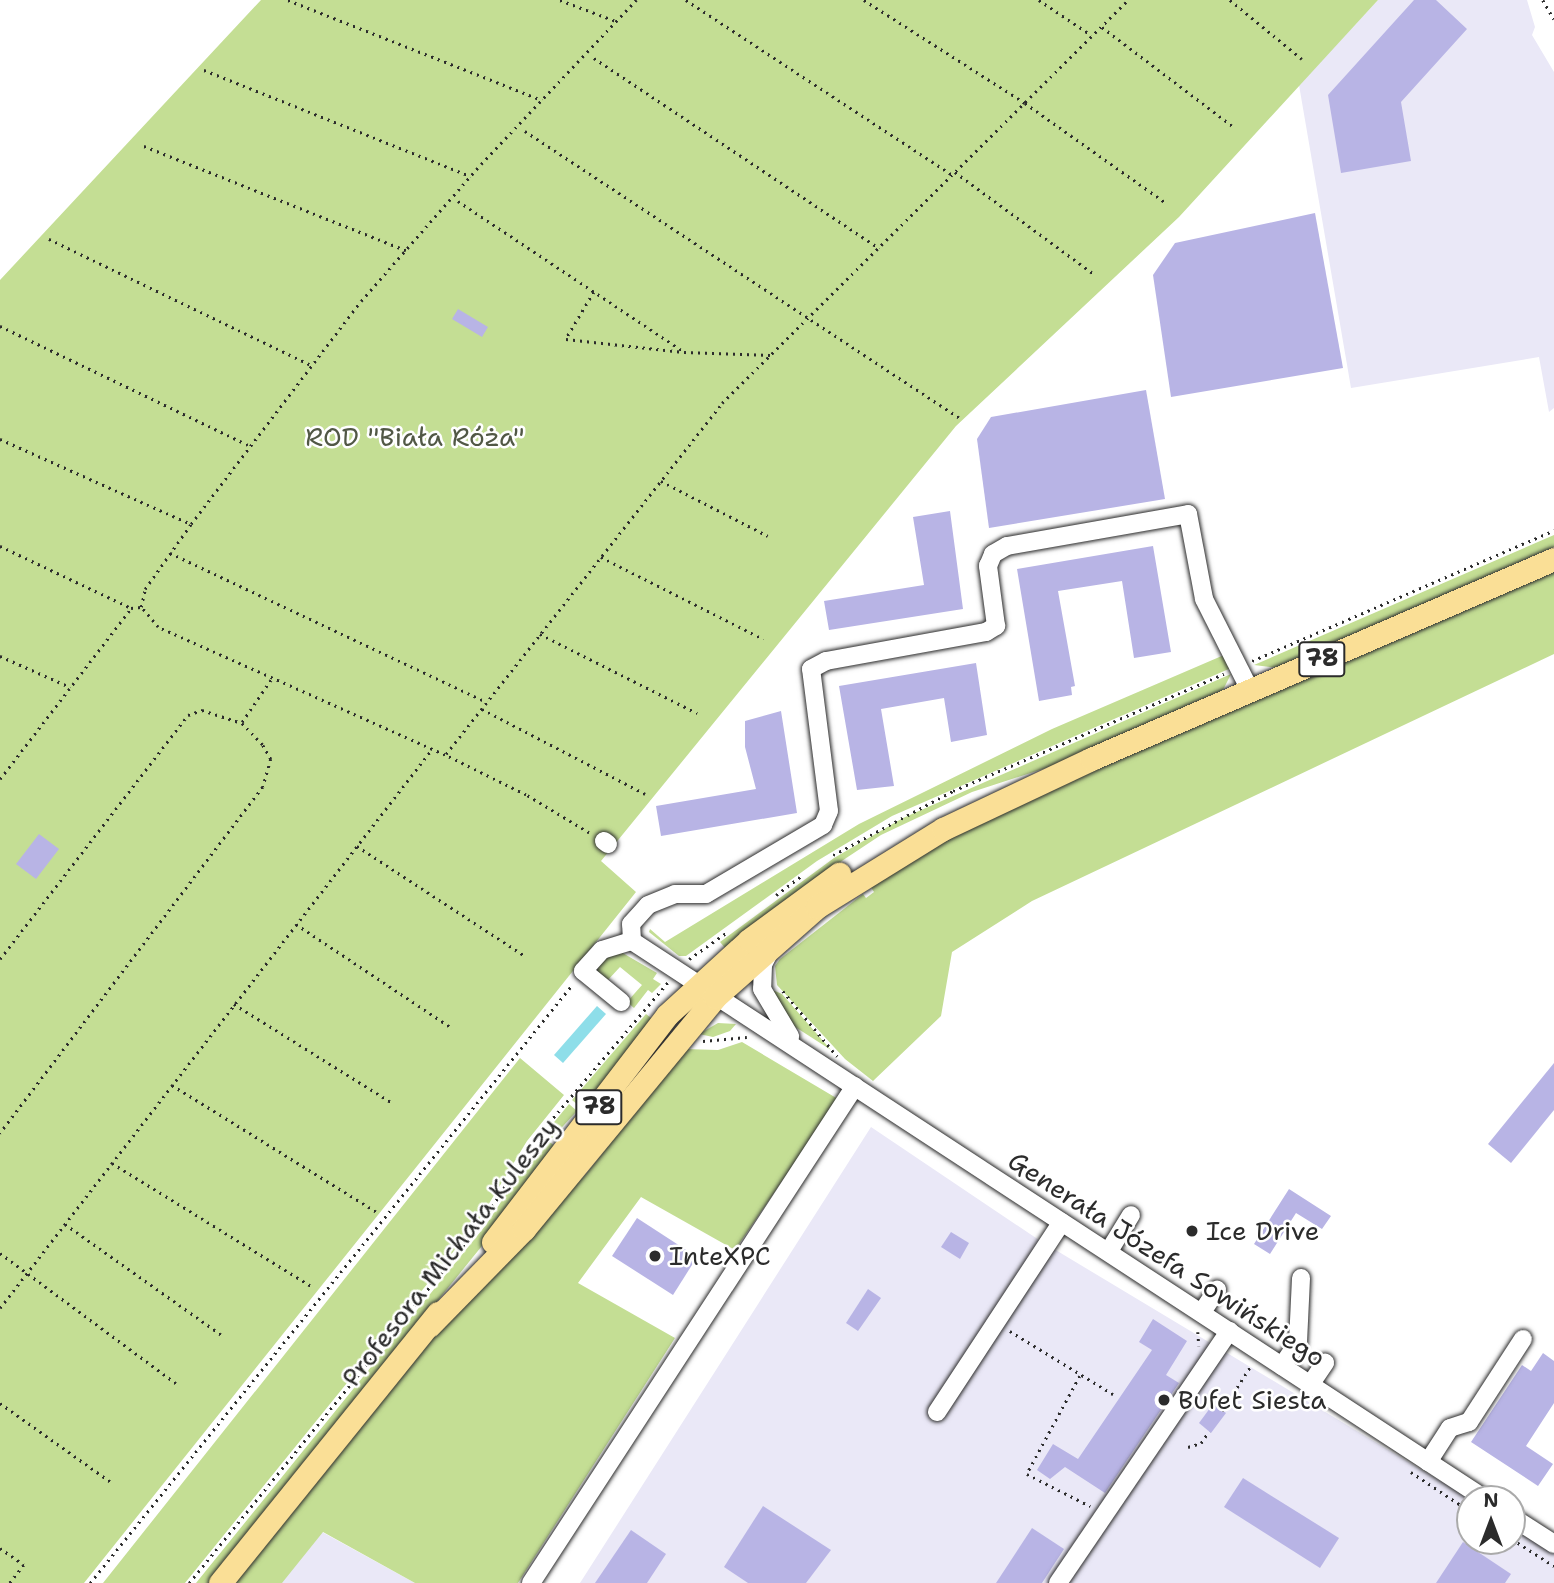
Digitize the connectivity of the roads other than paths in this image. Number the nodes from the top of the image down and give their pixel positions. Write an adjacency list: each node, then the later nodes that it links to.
1 (1554, 559): 2 (main road, Profesora Michała Kuleszy / 78)
2 (1250, 690): 3 (main road, Profesora Michała Kuleszy / 78); 4 (street)
3 (1091, 759): 5 (main road, Profesora Michała Kuleszy / 78); 6 (main road, Profesora Michała Kuleszy / 78)
4 (632, 937): 6 (street, Generała Józefa Sowińskiego); 7 (street)
5 (776, 940): 6 (main road, Profesora Michała Kuleszy / 78); 8 (street)
6 (707, 992): 8 (street, Generała Józefa Sowińskiego); 16 (main road, Profesora Michała Kuleszy / 78); 16 (main road, Profesora Michała Kuleszy / 78)
7 (621, 1002)
8 (796, 1045): 9 (street, Generała Józefa Sowińskiego)
9 (855, 1086): 11 (street, Generała Józefa Sowińskiego); 28 (street)
10 (1131, 1215): 12 (street)
11 (1062, 1222): 12 (street, Generała Józefa Sowińskiego); 22 (street)
12 (1109, 1251): 15 (street, Generała Józefa Sowińskiego)
13 (1301, 1278): 20 (street)
14 (1217, 1290): 15 (street)
15 (1202, 1312): 17 (street, Generała Józefa Sowińskiego)
16 (430, 1325): 27 (main road, Profesora Michała Kuleszy / 78)
17 (1229, 1331): 20 (street, Generała Józefa Sowińskiego); 29 (street)
18 (1523, 1339): 23 (street)
19 (1325, 1363): 21 (street)
20 (1282, 1366): 21 (street, Generała Józefa Sowińskiego)
21 (1310, 1385): 23 (street, Generała Józefa Sowińskiego)
22 (937, 1412)
23 (1428, 1462): 24 (street, Generała Józefa Sowińskiego)
24 (1463, 1485)
25 (1526, 1526): 26 (street)
26 (1554, 1544)
27 (220, 1583)
28 (531, 1583)
29 (1058, 1583)

